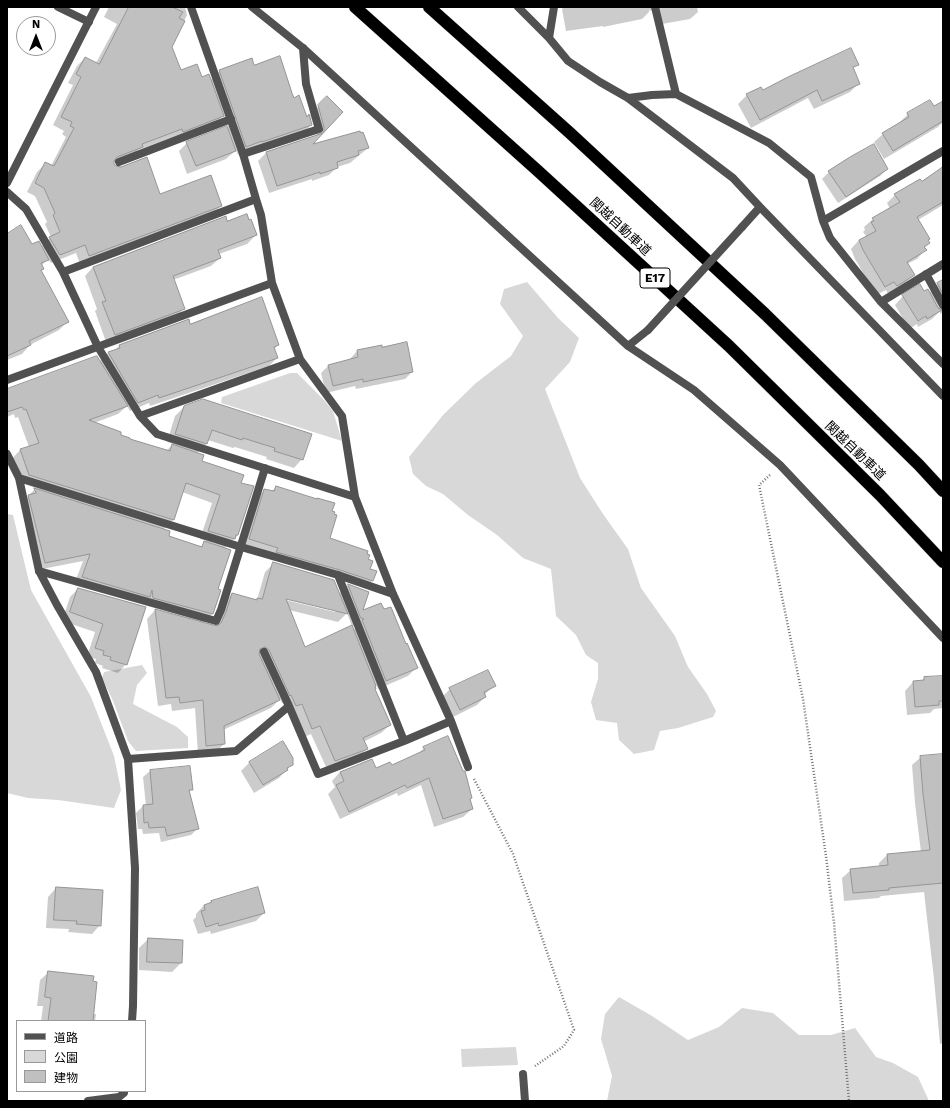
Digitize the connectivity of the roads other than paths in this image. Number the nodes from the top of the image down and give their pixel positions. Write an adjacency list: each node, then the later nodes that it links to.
1 (58, 7): 10 (street)
2 (96, 7): 10 (street)
3 (191, 7): 15 (street)
4 (252, 7): 12 (street)
5 (355, 7): 43 (highway, 関越自動車道 / E17)
6 (429, 7): 40 (highway)
7 (518, 7): 11 (street)
8 (554, 7): 11 (street)
9 (655, 7): 13 (street)
10 (89, 22): 19 (street)
11 (549, 38): 14 (street)
12 (304, 48): 17 (street); 30 (street)
13 (676, 94): 14 (street); 23 (street)
14 (628, 98): 22 (street)
15 (231, 120): 17 (street); 18 (street)
16 (943, 152): 23 (street)
17 (244, 154): 21 (street)
18 (119, 162)
19 (7, 183)
20 (7, 192): 25 (street)
21 (256, 200): 25 (street); 27 (street)
22 (760, 207): 30 (street, bridge); 35 (street)
23 (823, 221): 28 (street)
24 (943, 264): 26 (street)
25 (63, 272): 31 (street)
26 (926, 274): 28 (street); 29 (street)
27 (272, 283): 31 (street); 32 (street)
28 (881, 302): 33 (street)
29 (943, 305)
30 (628, 346): 47 (street)
31 (98, 347): 34 (street); 36 (street)
32 (300, 359): 36 (street); 41 (street)
33 (943, 364)
34 (7, 380)
35 (943, 396)
36 (140, 416): 38 (street)
37 (7, 454): 39 (street)
38 (265, 468): 41 (street); 42 (street)
39 (20, 478): 42 (street); 44 (street)
40 (943, 491)
41 (355, 497): 46 (street)
42 (240, 547): 44 (street); 45 (street)
43 (943, 562)
44 (39, 571): 52 (street)
45 (338, 575): 46 (street); 51 (street)
46 (393, 594): 50 (street)
47 (943, 638)
48 (264, 652): 49 (street)
49 (289, 706): 51 (street); 52 (street)
50 (451, 721): 51 (street); 53 (street)
51 (404, 741)
52 (128, 759): 54 (street)
53 (468, 767)
54 (132, 1020)
55 (522, 1074): 58 (street)
56 (124, 1092): 57 (street)
57 (88, 1101)
58 (525, 1101)

